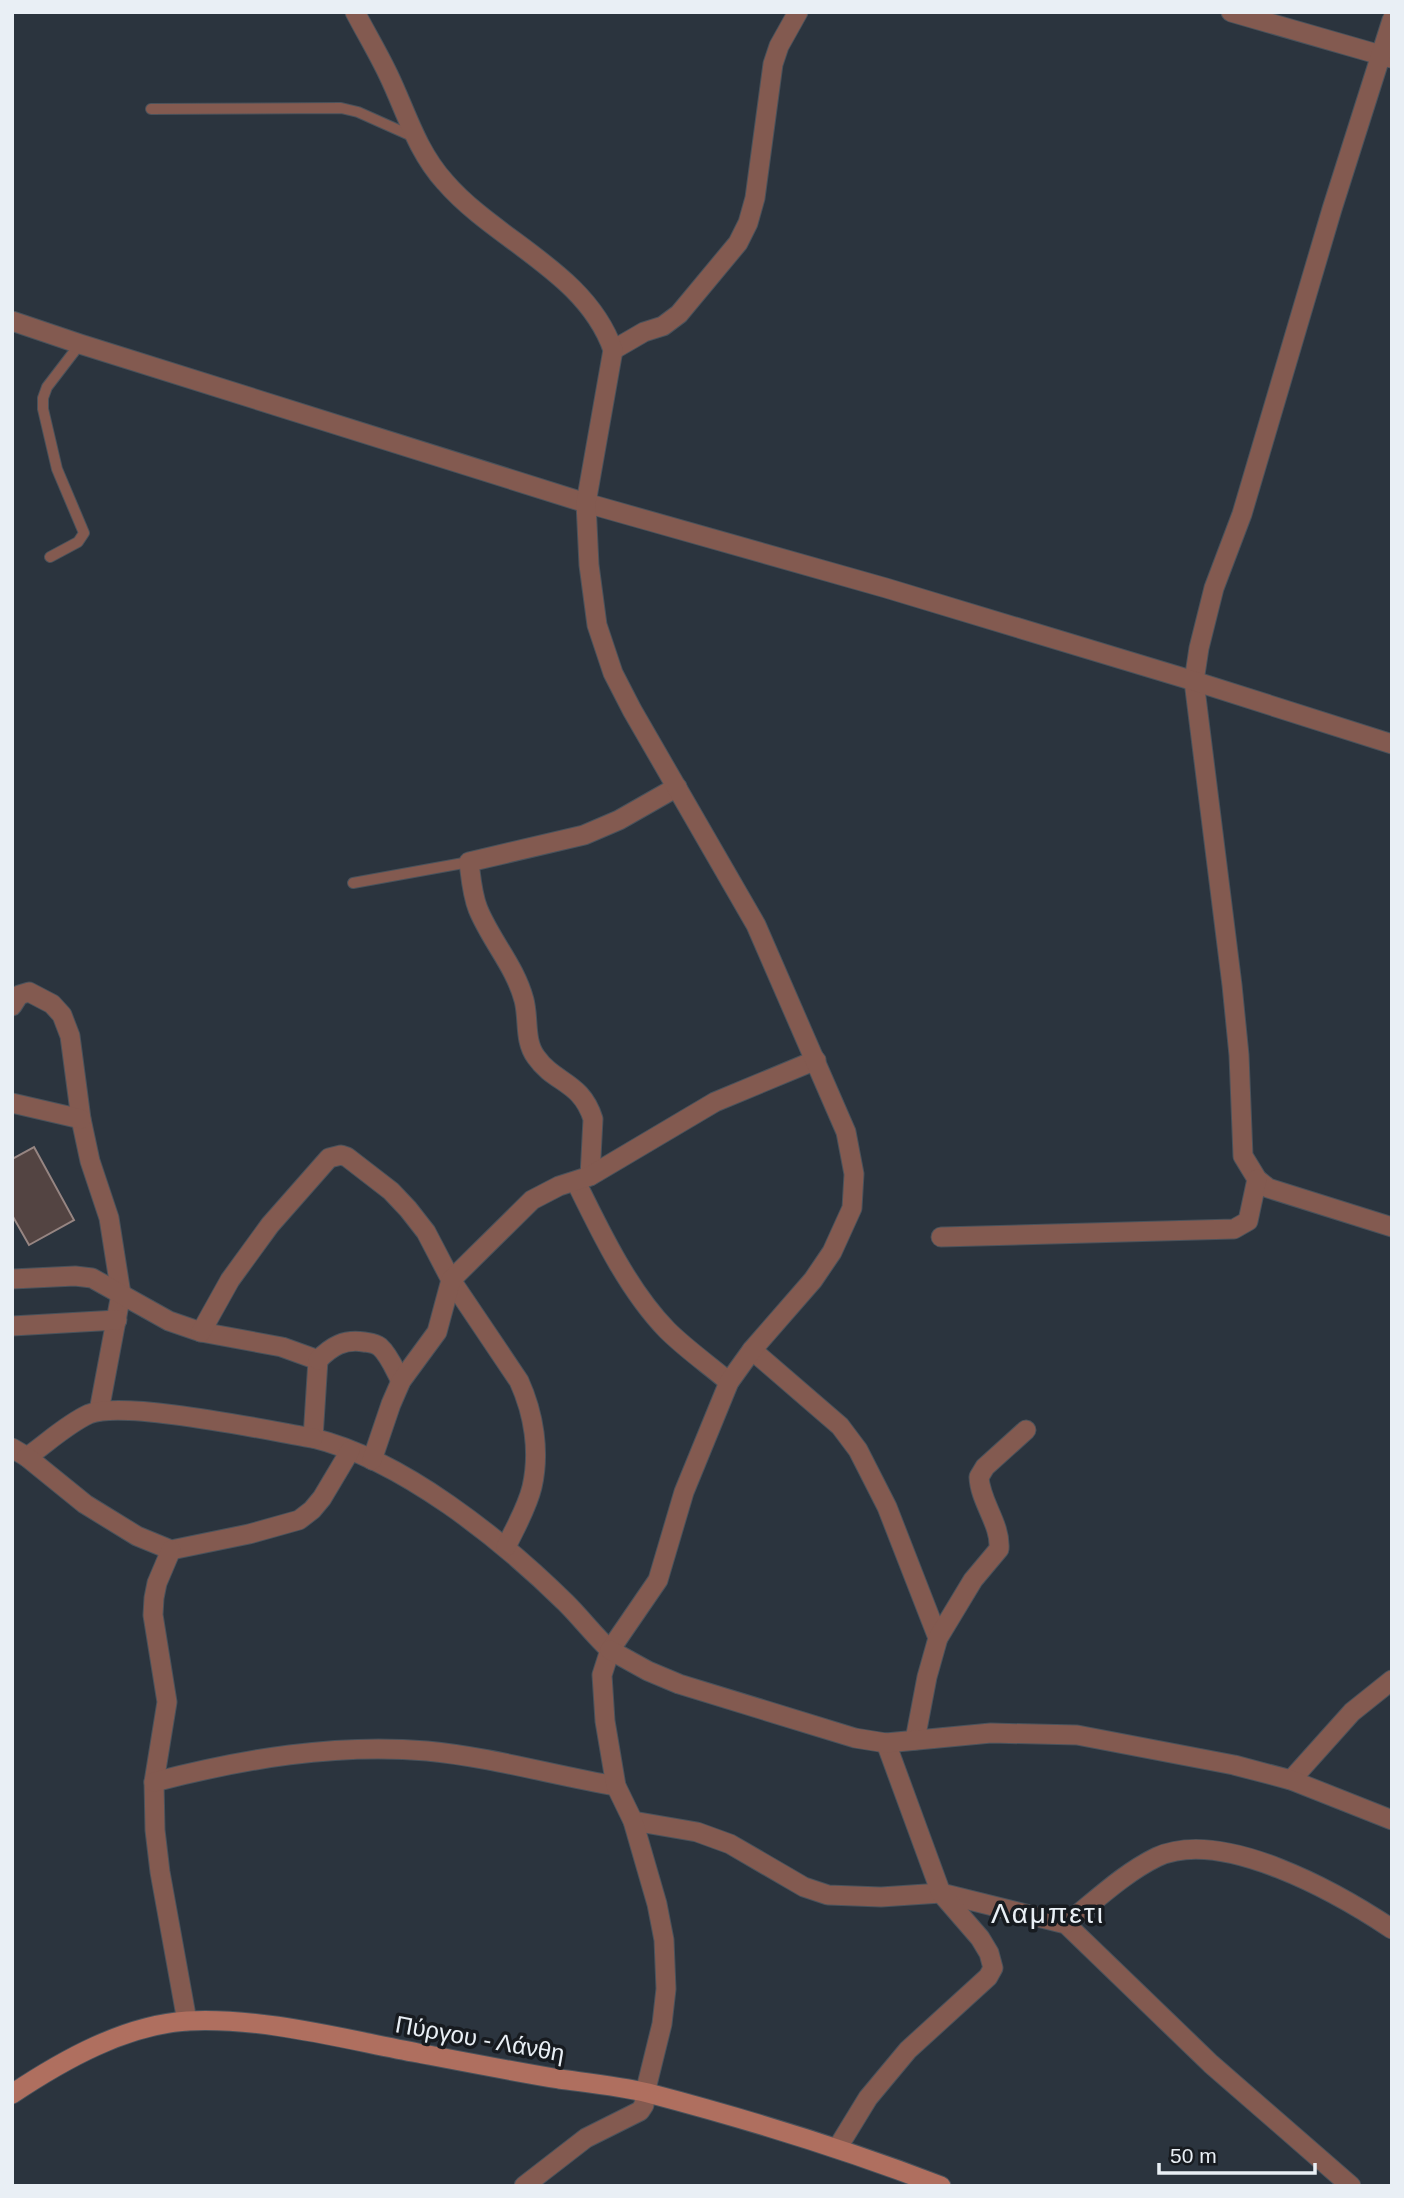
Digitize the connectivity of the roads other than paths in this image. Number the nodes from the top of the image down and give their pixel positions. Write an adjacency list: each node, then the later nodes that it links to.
1 (355, 12): 7 (street)
2 (798, 12): 10 (street)
3 (1231, 12): 5 (street)
4 (1392, 20): 5 (street)
5 (1386, 56): 13 (street)
6 (150, 109): 7 (lane)
7 (414, 137): 10 (street)
8 (12, 321): 9 (street)
9 (80, 344): 11 (street); 12 (lane)
10 (613, 350): 11 (street)
11 (586, 503): 13 (street); 15 (street)
12 (50, 557)
13 (1194, 681): 14 (street); 23 (street)
14 (1392, 744)
15 (677, 787): 16 (street); 19 (street)
16 (468, 862): 17 (lane); 22 (street)
17 (353, 883)
18 (12, 1006): 21 (street)
19 (816, 1060): 22 (street); 32 (street)
20 (12, 1103): 21 (street)
21 (81, 1119): 28 (street)
22 (583, 1179): 27 (street); 35 (street)
23 (1257, 1179): 24 (street); 25 (street)
24 (1392, 1227)
25 (941, 1237)
26 (12, 1279): 28 (street)
27 (451, 1280): 31 (street); 34 (street); 42 (street)
28 (121, 1294): 29 (street); 31 (street)
29 (117, 1320): 30 (street); 36 (street)
30 (12, 1326)
31 (201, 1332): 33 (street)
32 (752, 1350): 35 (street); 44 (street)
33 (318, 1360): 34 (street); 38 (street)
34 (401, 1381): 41 (street)
35 (729, 1382): 45 (street)
36 (99, 1411): 38 (street); 40 (street)
37 (1027, 1430): 44 (street)
38 (313, 1438): 39 (street)
39 (350, 1451): 41 (street); 43 (street)
40 (20, 1453): 43 (street)
41 (372, 1460): 42 (street)
42 (506, 1547): 45 (street)
43 (171, 1550): 50 (street)
44 (938, 1637): 47 (street)
45 (610, 1650): 48 (street); 51 (street)
46 (1392, 1680): 49 (street)
47 (915, 1740): 48 (street); 49 (street)
48 (886, 1743): 54 (street)
49 (1291, 1780): 52 (street)
50 (154, 1782): 51 (street); 57 (street)
51 (615, 1786): 53 (street)
52 (1392, 1820)
53 (633, 1821): 54 (street); 58 (street)
54 (941, 1893): 55 (street); 60 (street)
55 (1066, 1924): 56 (street); 63 (street)
56 (1392, 1928)
57 (187, 2021): 58 (main road, Πύργου - Λάνθη); 59 (main road, Πύργου - Λάνθη)
58 (645, 2093): 60 (main road, Πύργου - Λάνθη); 61 (street)
59 (12, 2094)
60 (838, 2147): 62 (main road, Πύργου - Λάνθη)
61 (524, 2186)
62 (941, 2186)
63 (1351, 2186)

